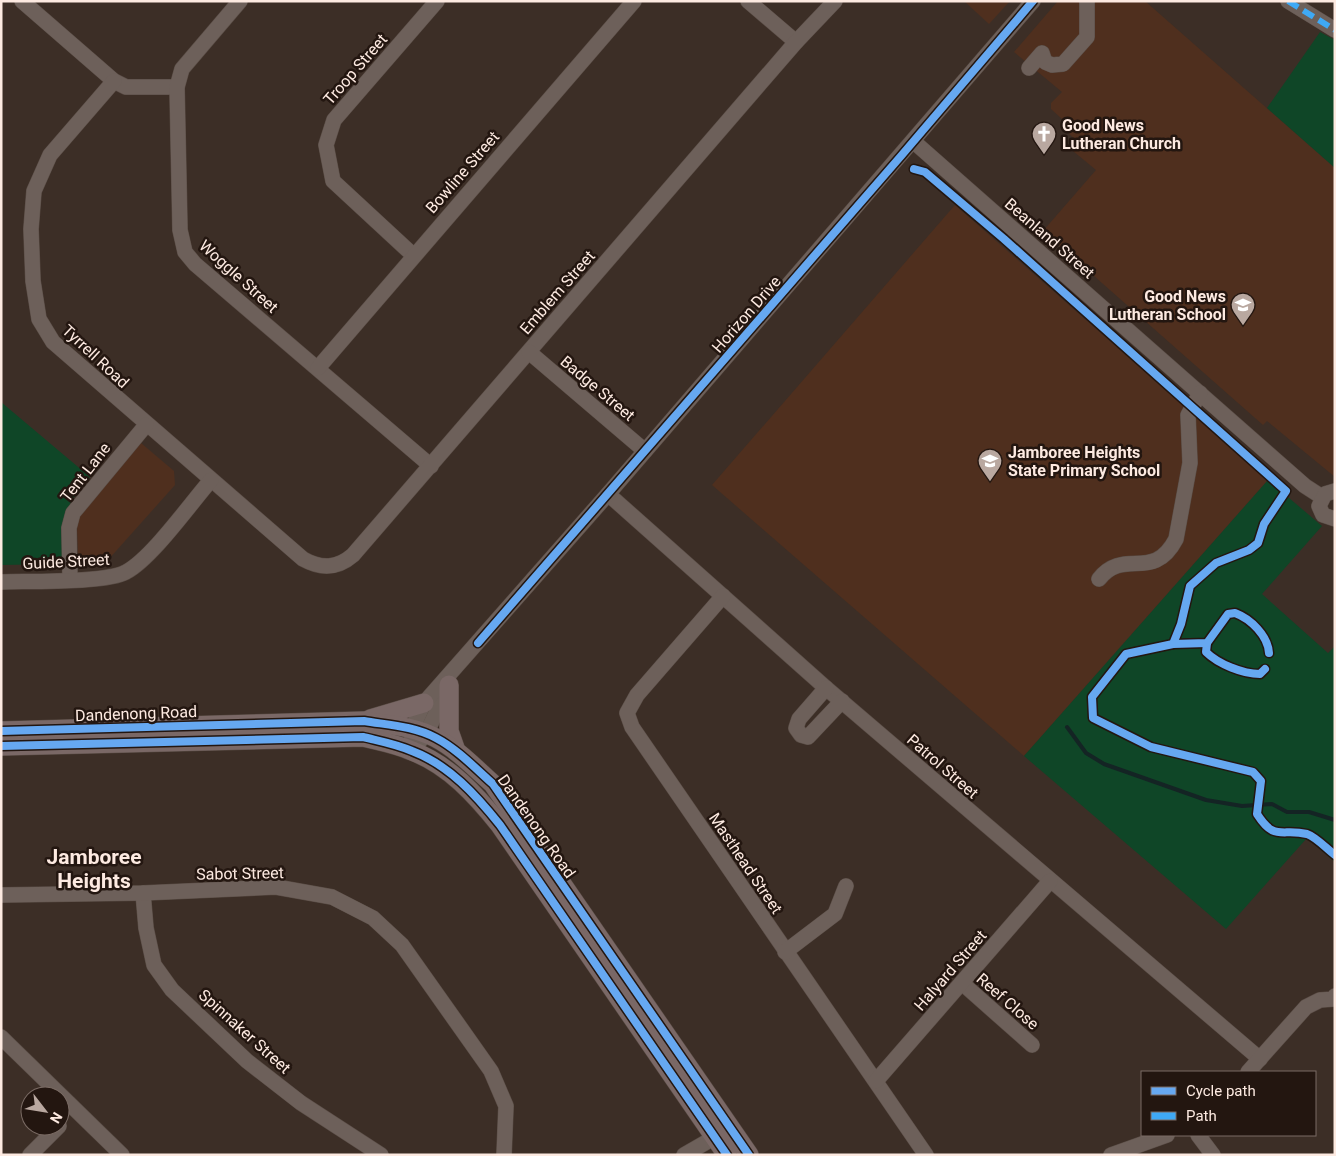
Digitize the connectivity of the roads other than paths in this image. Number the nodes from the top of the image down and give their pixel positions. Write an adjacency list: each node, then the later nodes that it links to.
1 (22, 1): 13 (street)
2 (240, 1): 14 (street, Woggle Street)
3 (437, 1): 16 (street, Troop Street)
4 (634, 1): 16 (street, Bowline Street)
5 (748, 1): 11 (street)
6 (835, 1): 11 (street, Emblem Street)
7 (1033, 1): 15 (street, Horizon Drive)
8 (1087, 1): 12 (street)
9 (1288, 1): 10 (street)
10 (1335, 30)
11 (796, 42): 17 (street, Emblem Street)
12 (1029, 68)
13 (114, 81): 14 (street); 20 (street, Tyrrell Road)
14 (177, 87): 18 (street, Woggle Street)
15 (914, 141): 19 (street, Beanland Street); 21 (street, Horizon Drive)
16 (413, 255): 18 (street, Bowline Street)
17 (529, 352): 21 (street, Badge Street); 22 (street, Emblem Street)
18 (318, 368): 22 (street, Woggle Street)
19 (1200, 393): 25 (street, Beanland Street); 29 (street)
20 (146, 425): 23 (street, Tyrrell Road); 28 (street, Tent Lane)
21 (645, 451): 24 (street, Horizon Drive)
22 (431, 466): 27 (street, Emblem Street)
23 (211, 480): 27 (street, Tyrrell Road); 28 (street, Guide Street)
24 (608, 494): 31 (street, Patrol Street); 32 (street, Horizon Drive)
25 (1328, 494): 26 (street)
26 (1335, 519)
27 (344, 563)
28 (70, 579): 30 (street, Guide Street)
29 (1099, 579)
30 (1, 582)
31 (723, 596): 34 (street, Patrol Street); 47 (street, Masthead Street)
32 (478, 643): 33 (street, Horizon Drive); 36 (street, Horizon Drive)
33 (449, 685): 39 (street, Horizon Drive); 42 (main road)
34 (826, 688): 35 (street, Patrol Street); 35 (street)
35 (842, 701): 43 (street, Patrol Street)
36 (424, 703): 37 (main road); 39 (street, Horizon Drive)
37 (364, 721): 38 (main road, Dandenong Road); 39 (main road, Dandenong Road)
38 (1, 730)
39 (419, 732): 41 (street, Horizon Drive); 42 (main road, Dandenong Road)
40 (1, 746): 41 (main road, Dandenong Road)
41 (411, 750): 57 (main road, Dandenong Road)
42 (456, 751): 57 (main road, Dandenong Road)
43 (1050, 881): 48 (street, Halyard Street); 52 (street, Patrol Street)
44 (846, 886): 47 (street)
45 (143, 893): 46 (street, Sabot Street); 63 (street, Spinnaker Street); 64 (street, Sabot Street)
46 (1, 895)
47 (785, 952): 54 (street, Masthead Street)
48 (962, 983): 51 (street, Reef Close); 54 (street, Halyard Street)
49 (1334, 998): 52 (street)
50 (1, 1037): 55 (street)
51 (1032, 1045)
52 (1260, 1059): 53 (street)
53 (1249, 1071)
54 (876, 1081): 68 (street, Masthead Street)
55 (76, 1110): 56 (street); 62 (street)
56 (70, 1116)
57 (723, 1133): 65 (street); 66 (main road, Dandenong Road); 67 (main road, Dandenong Road)
58 (50, 1136): 61 (street)
59 (1164, 1136): 69 (street)
60 (1199, 1136): 70 (street)
61 (30, 1155)
62 (122, 1155)
63 (382, 1155)
64 (504, 1155)
65 (684, 1155)
66 (727, 1155)
67 (749, 1155)
68 (926, 1155)
69 (1111, 1155)
70 (1213, 1155)

